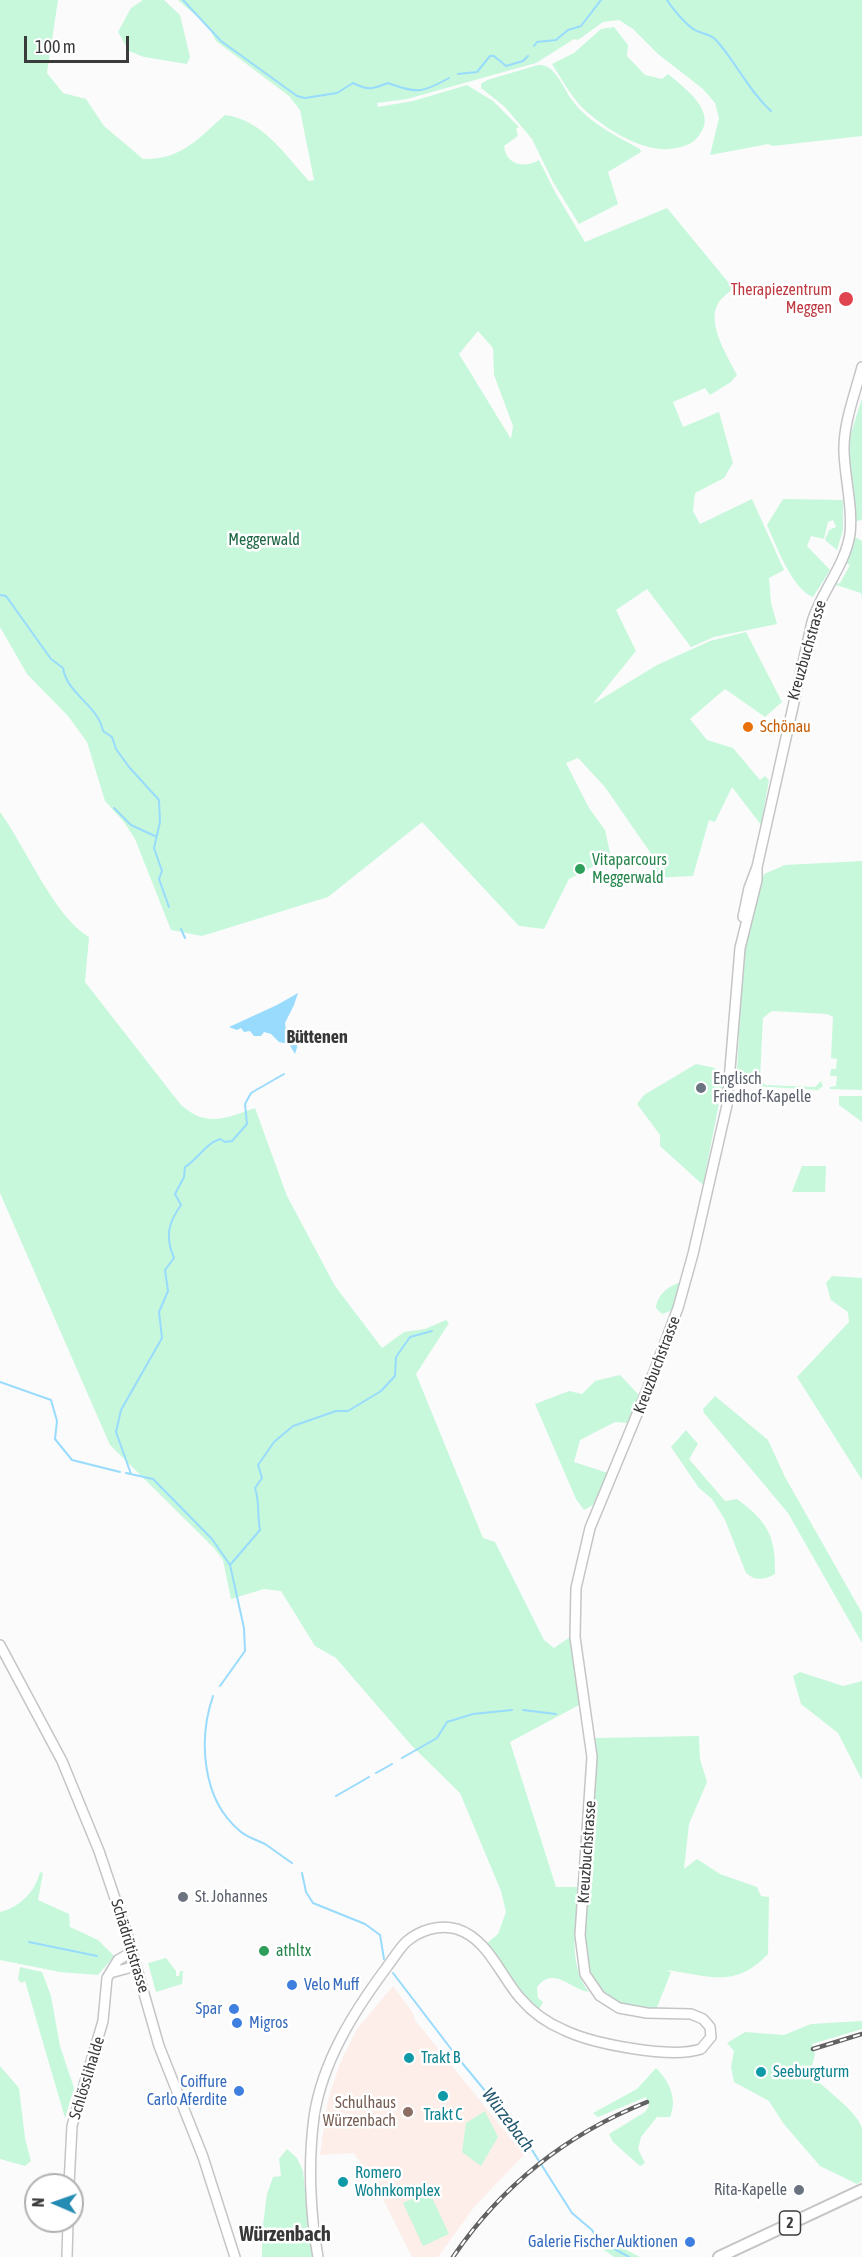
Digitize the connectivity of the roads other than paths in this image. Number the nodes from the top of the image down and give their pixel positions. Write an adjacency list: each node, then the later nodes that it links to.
1 (862, 367): 8 (street, Kreuzbuchstrasse)
2 (0, 1645): 3 (street, Schädrütistrasse)
3 (132, 1952): 4 (street, Schädrütistrasse); 5 (street)
4 (136, 1966): 5 (street); 11 (street, Schädrütistrasse)
5 (110, 1973): 6 (street, Schlösslihalde)
6 (70, 2173)
7 (862, 2190): 14 (main road, 2)
8 (314, 2223): 12 (street, Kreuzbuchstrasse); 13 (street, Kreuzbuchstrasse)
9 (68, 2233): 10 (street)
10 (67, 2257)
11 (236, 2257)
12 (318, 2257)
13 (324, 2257)
14 (719, 2257)

